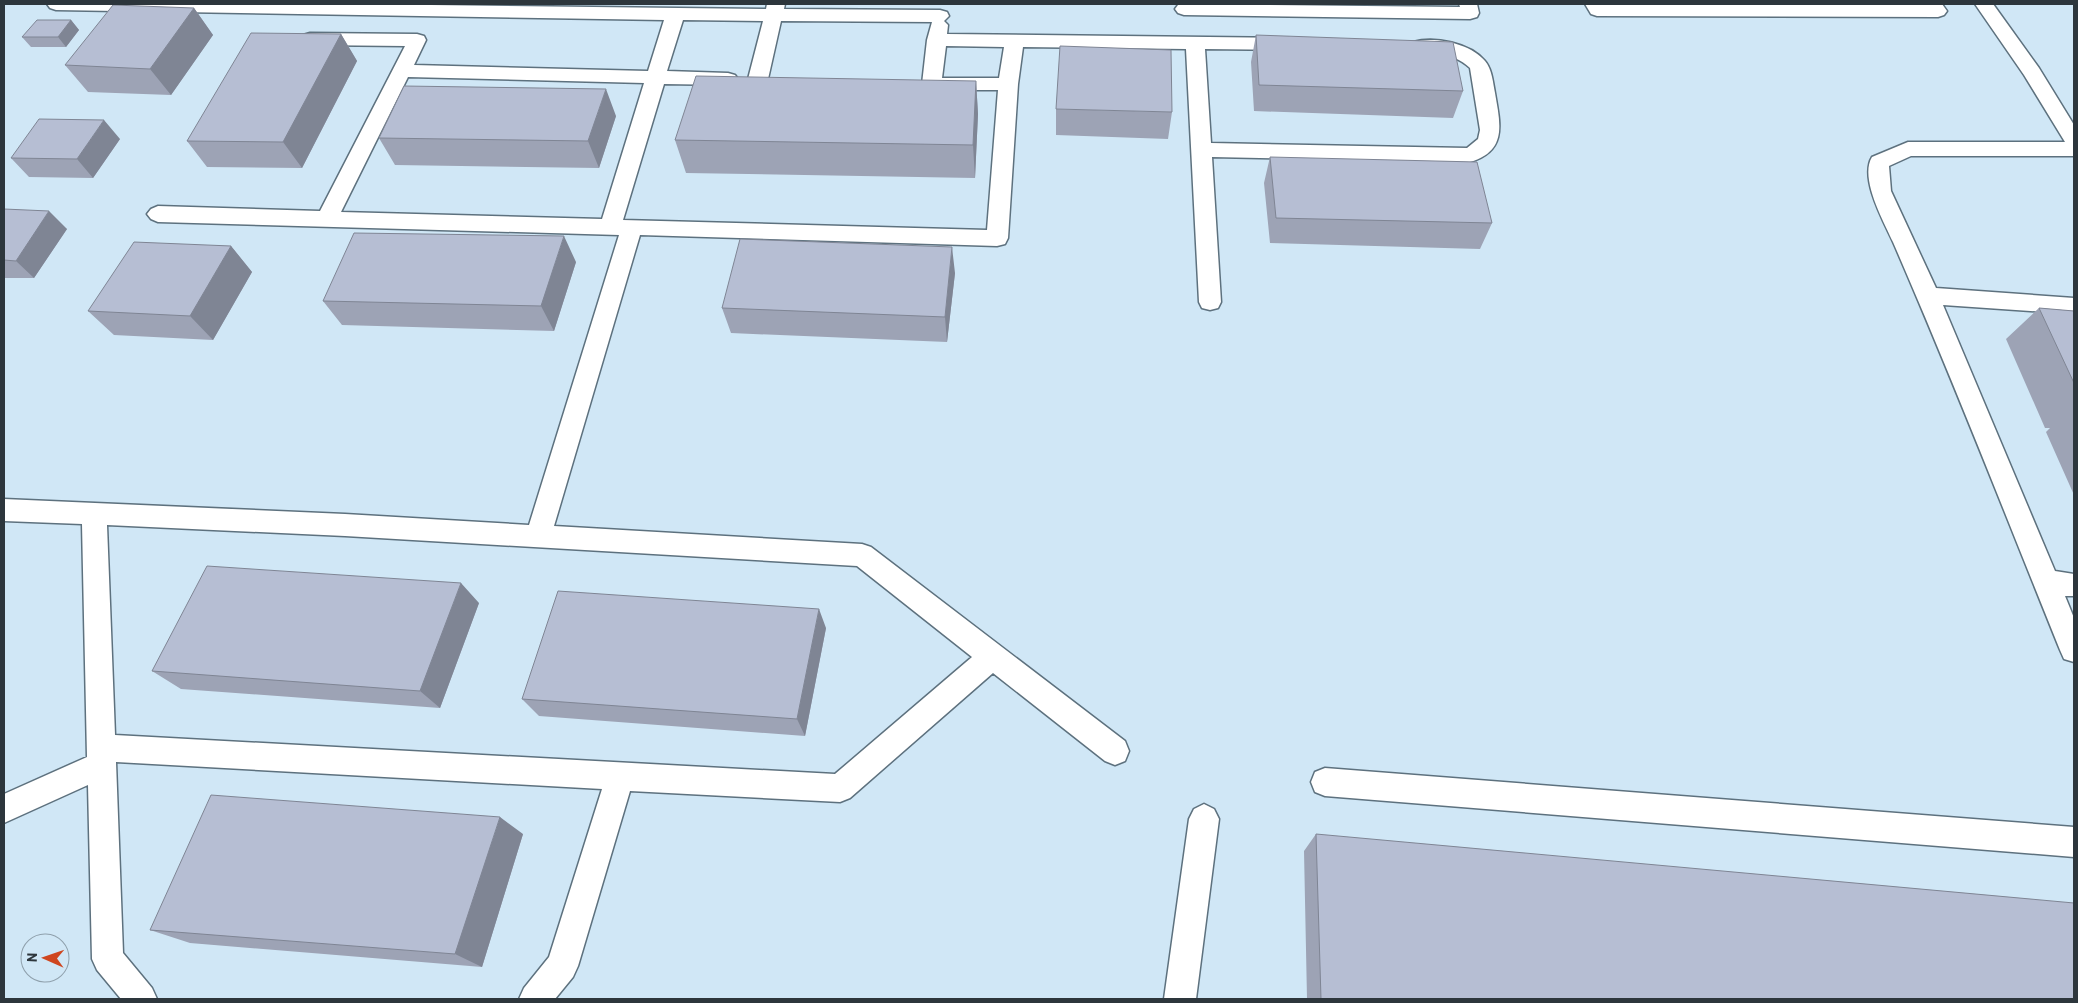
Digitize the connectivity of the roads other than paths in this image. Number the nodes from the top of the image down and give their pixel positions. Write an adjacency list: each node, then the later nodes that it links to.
1 (56, 4): 6 (lane)
2 (1468, 4): 7 (lane)
3 (1594, 4): 4 (lane)
4 (1933, 4)
5 (1984, 4): 26 (lane)
6 (252, 6): 8 (lane)
7 (1291, 6): 9 (lane)
8 (600, 9): 12 (lane)
9 (1184, 9)
10 (775, 10): 11 (lane); 12 (lane); 21 (lane)
11 (941, 10): 14 (lane)
12 (675, 15): 20 (lane)
13 (289, 39): 19 (lane)
14 (936, 40): 15 (lane); 24 (lane)
15 (1014, 42): 16 (lane); 25 (lane)
16 (1195, 44): 17 (lane); 28 (lane)
17 (1303, 45)
18 (1400, 46): 28 (lane)
19 (401, 71): 20 (lane); 30 (lane)
20 (655, 77): 21 (lane); 31 (lane)
21 (758, 80): 22 (lane)
22 (777, 80)
23 (912, 84): 24 (lane)
24 (932, 84): 25 (lane)
25 (1008, 84): 31 (lane)
26 (2074, 141)
27 (2074, 149): 32 (lane)
28 (1202, 150): 33 (lane)
29 (158, 214): 30 (lane)
30 (327, 219): 31 (lane)
31 (621, 228): 37 (lane)
32 (1928, 296): 34 (lane); 38 (lane)
33 (1210, 302)
34 (2074, 306)
35 (4, 510): 36 (lane)
36 (94, 515): 37 (lane); 43 (lane)
37 (538, 536): 41 (lane)
38 (2047, 582): 39 (lane); 40 (lane)
39 (2074, 585)
40 (2074, 650)
41 (993, 656): 42 (lane); 44 (lane)
42 (1115, 751)
43 (100, 757): 44 (lane); 46 (lane); 49 (lane)
44 (620, 776): 50 (lane)
45 (1326, 782): 48 (lane)
46 (4, 809)
47 (1204, 819): 51 (lane)
48 (2074, 842)
49 (141, 999)
50 (535, 999)
51 (1180, 999)

